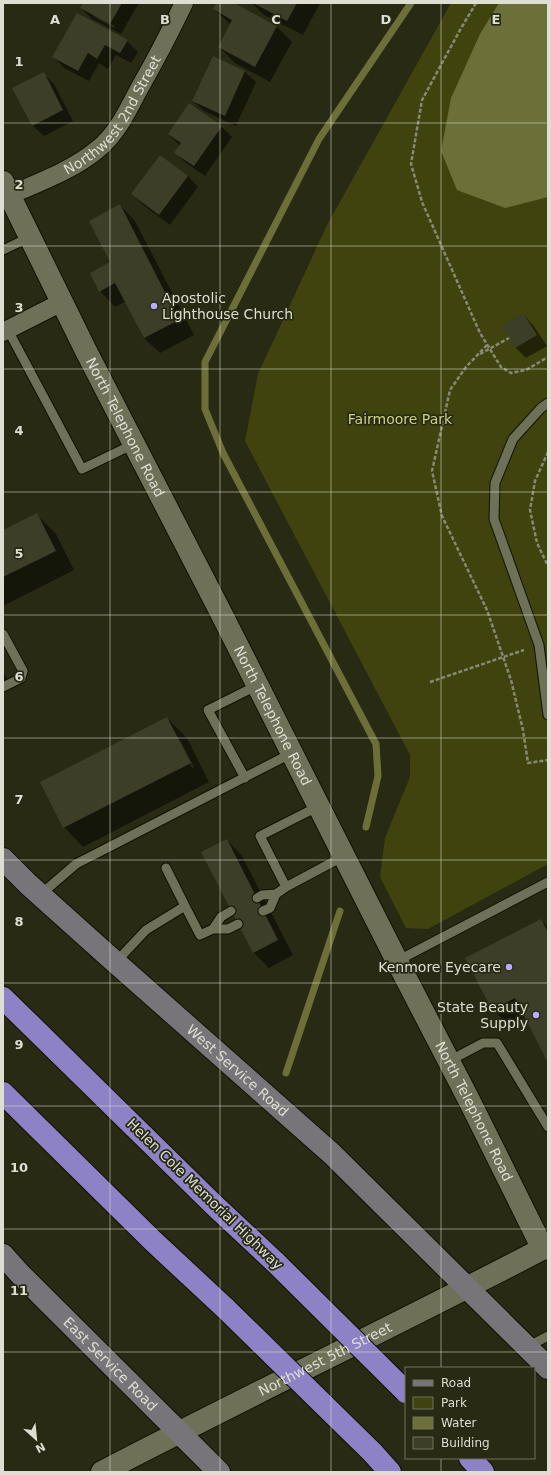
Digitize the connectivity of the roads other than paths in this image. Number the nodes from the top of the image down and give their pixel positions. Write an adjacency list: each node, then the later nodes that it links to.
1 (184, 3): 2 (street, Northwest 2nd Street)
2 (6, 188): 3 (street, North Telephone Road)
3 (30, 237): 4 (lane); 5 (street, North Telephone Road)
4 (3, 250)
5 (62, 302): 6 (street); 8 (street, North Telephone Road)
6 (5, 331): 8 (lane)
7 (548, 403): 12 (lane)
8 (134, 444): 10 (street, North Telephone Road)
9 (3, 634): 11 (lane)
10 (258, 685): 13 (street, North Telephone Road); 14 (lane)
11 (3, 687)
12 (548, 715)
13 (292, 753): 14 (lane); 15 (street, North Telephone Road)
14 (245, 778): 22 (lane)
15 (319, 806): 17 (street, North Telephone Road); 20 (lane)
16 (3, 859): 22 (main road, West Service Road)
17 (347, 862): 20 (lane); 29 (street, North Telephone Road)
18 (166, 868): 24 (lane)
19 (548, 882): 29 (lane)
20 (286, 887): 21 (lane)
21 (276, 894): 23 (lane); 26 (lane)
22 (40, 895): 30 (main road, West Service Road)
23 (257, 898)
24 (185, 906): 28 (lane); 30 (lane)
25 (231, 911): 28 (lane)
26 (264, 911)
27 (238, 924): 28 (lane)
28 (213, 929)
29 (397, 961): 32 (street, North Telephone Road)
30 (115, 962): 37 (main road, West Service Road)
31 (3, 998): 41 (highway, Helen Cole Memorial Highway, bridge)
32 (449, 1061): 34 (lane); 35 (street, North Telephone Road)
33 (3, 1093): 46 (highway, bridge)
34 (548, 1127)
35 (546, 1248): 37 (street, Northwest 5th Street)
36 (3, 1256): 42 (main road, East Service Road)
37 (467, 1288): 39 (main road, West Service Road); 42 (street, Northwest 5th Street)
38 (548, 1336): 39 (lane)
39 (527, 1347): 40 (main road, West Service Road)
40 (548, 1368)
41 (405, 1391)
42 (179, 1432): 44 (street, Northwest 5th Street); 45 (main road, East Service Road)
43 (471, 1459): 47 (highway)
44 (102, 1472)
45 (219, 1472)
46 (390, 1472)
47 (483, 1472)

